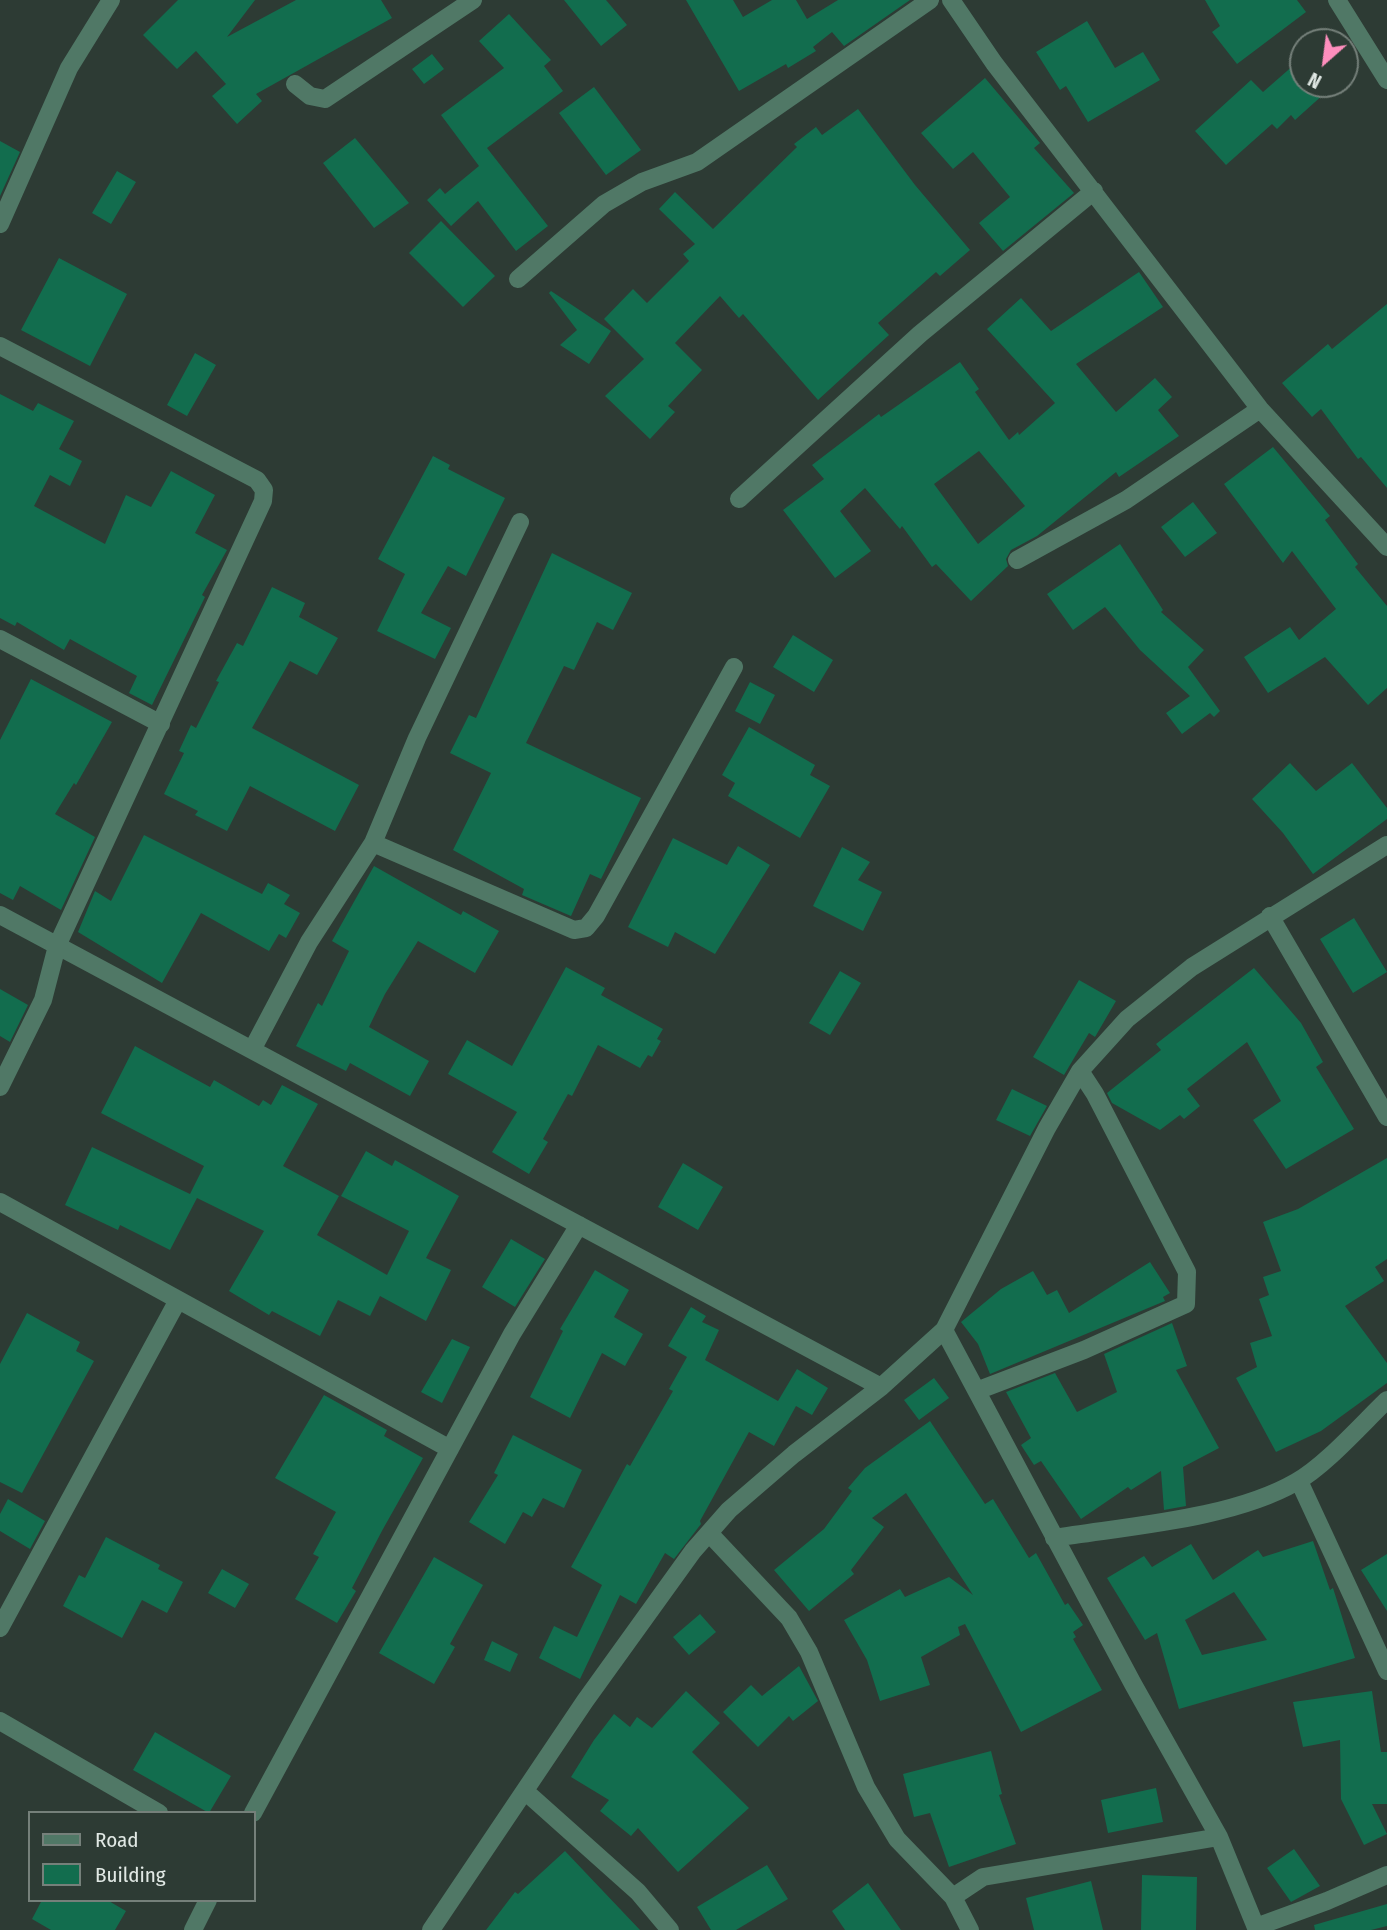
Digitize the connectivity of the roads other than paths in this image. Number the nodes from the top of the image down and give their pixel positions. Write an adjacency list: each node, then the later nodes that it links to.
1 (111, 0): 9 (street)
2 (473, 0): 7 (street)
3 (930, 0): 10 (street)
4 (951, 0): 8 (street)
5 (1337, 0): 6 (street)
6 (1387, 80)
7 (295, 84)
8 (1094, 191): 12 (street); 13 (street)
9 (0, 224)
10 (518, 279)
11 (0, 346): 19 (street)
12 (1260, 409): 15 (street); 16 (street)
13 (739, 499)
14 (520, 522): 20 (street)
15 (1387, 547)
16 (1017, 561)
17 (0, 639): 19 (street)
18 (734, 667): 20 (street)
19 (161, 724): 24 (street)
20 (373, 843): 25 (street)
21 (1387, 845): 23 (street)
22 (0, 915): 24 (street)
23 (1270, 915): 26 (street); 28 (street)
24 (57, 946): 25 (street); 27 (street)
25 (252, 1050): 30 (street)
26 (1080, 1071): 32 (street); 34 (street)
27 (0, 1087)
28 (1387, 1117)
29 (0, 1202): 31 (street)
30 (579, 1225): 33 (street); 36 (street)
31 (178, 1300): 36 (street); 40 (street)
32 (944, 1330): 33 (street); 34 (street)
33 (881, 1387): 38 (street)
34 (979, 1390): 39 (street)
35 (1387, 1400): 37 (street)
36 (450, 1449): 45 (street)
37 (1300, 1481): 39 (street); 41 (street)
38 (709, 1533): 43 (street); 48 (street)
39 (1054, 1538): 46 (street)
40 (0, 1628)
41 (1387, 1671)
42 (0, 1721): 44 (street)
43 (526, 1792): 52 (street); 53 (street)
44 (156, 1811)
45 (254, 1811)
46 (1219, 1837): 48 (street); 50 (street)
47 (1387, 1875): 50 (street)
48 (953, 1897): 54 (street)
49 (207, 1902): 51 (street)
50 (1257, 1928)
51 (193, 1930)
52 (430, 1930)
53 (670, 1930)
54 (970, 1930)

